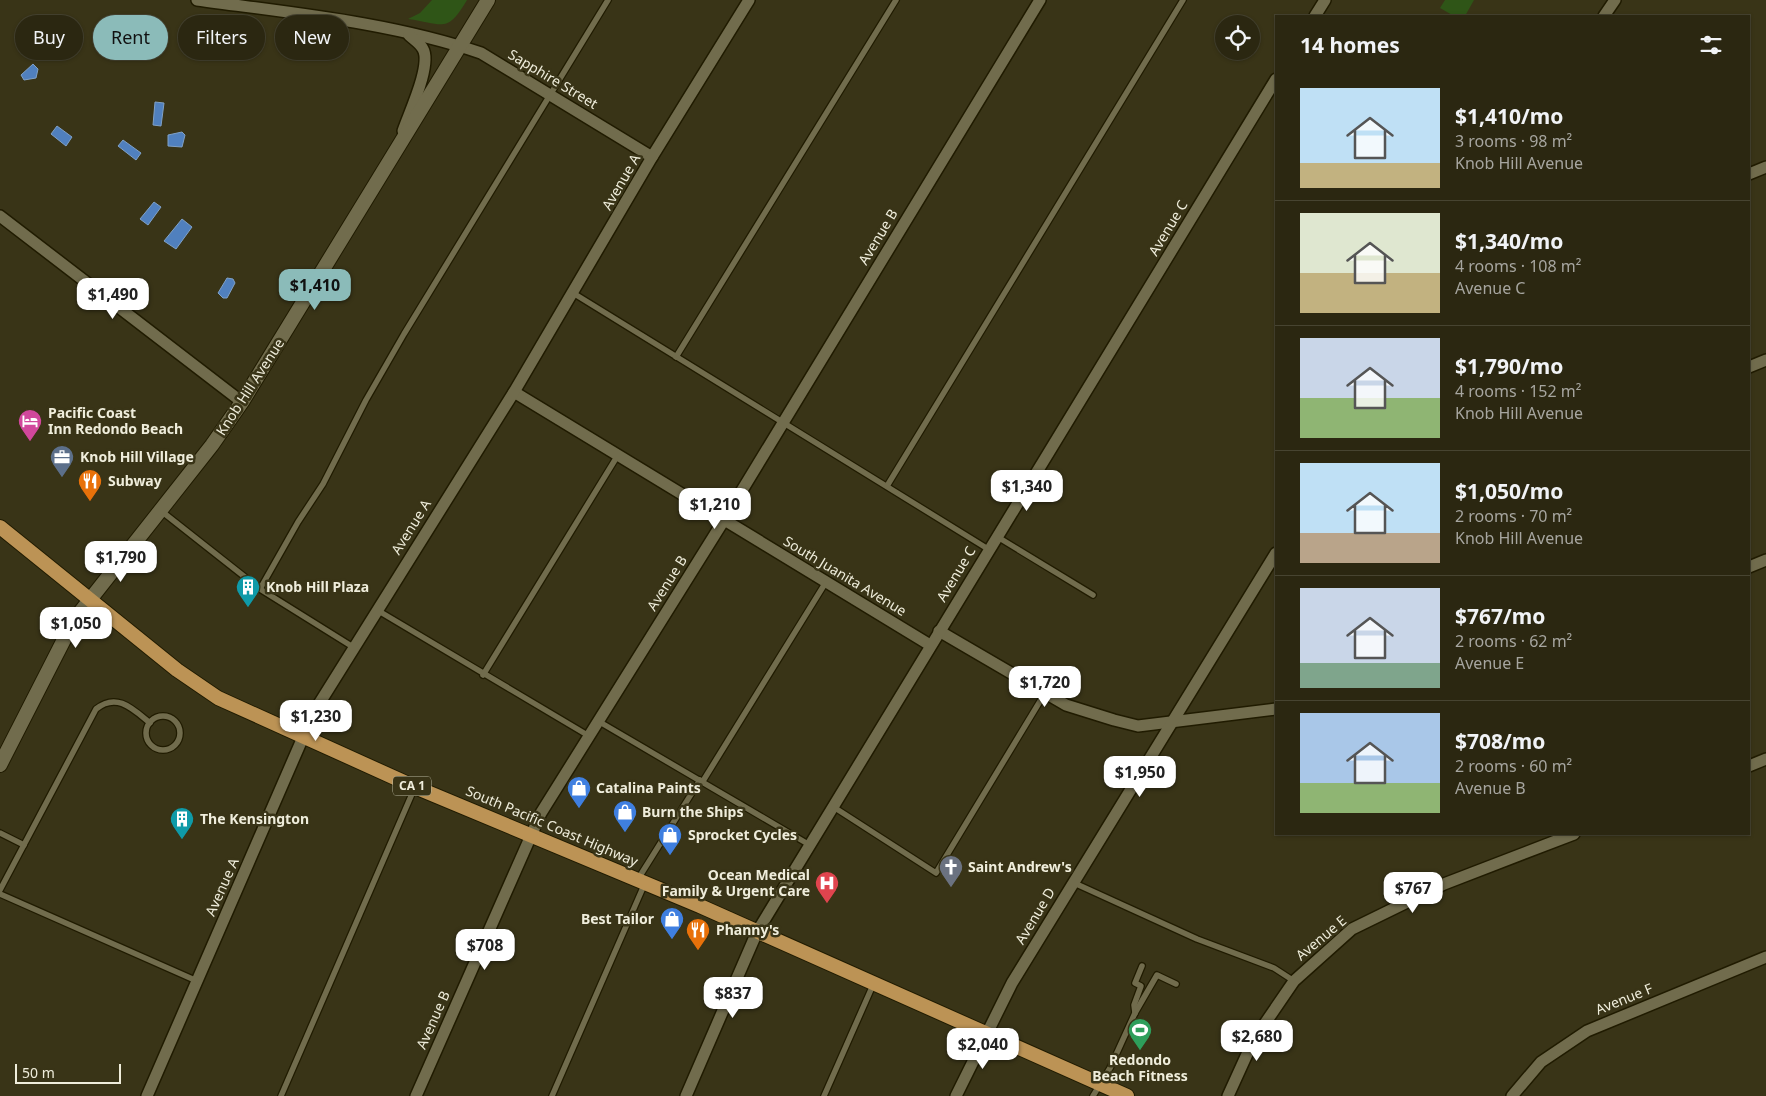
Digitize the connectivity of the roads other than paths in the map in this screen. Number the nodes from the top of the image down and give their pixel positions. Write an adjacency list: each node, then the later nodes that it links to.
1 (197, 0): 12 (street, Sapphire Street)
2 (488, 0): 13 (street, Knob Hill Avenue)
3 (608, 0): 15 (lane)
4 (749, 0): 17 (street, Avenue A)
5 (896, 0): 22 (lane)
6 (1040, 0): 27 (street, Avenue B)
7 (1183, 0): 29 (lane)
8 (1325, 0): 10 (street)
9 (1615, 0): 11 (street)
10 (1316, 15)
11 (1605, 15)
12 (408, 34): 13 (street, Sapphire Street); 16 (street)
13 (461, 46): 15 (street, Sapphire Street); 16 (street, Knob Hill Avenue)
14 (1275, 81): 33 (street, Avenue C)
15 (549, 94): 17 (street, Sapphire Street); 39 (lane)
16 (395, 154): 26 (street, Knob Hill Avenue)
17 (652, 157): 21 (street, Avenue A)
18 (1766, 167): 19 (street)
19 (1750, 174)
20 (0, 216): 26 (street)
21 (573, 293): 22 (lane); 25 (street, Avenue A)
22 (676, 358): 27 (lane)
23 (1766, 360): 24 (street)
24 (1750, 367)
25 (514, 392): 28 (street, South Juanita Avenue); 42 (street, Avenue A)
26 (242, 402): 30 (street, Knob Hill Avenue)
27 (783, 423): 29 (lane); 31 (street, Avenue B)
28 (618, 455): 31 (street, South Juanita Avenue); 46 (lane)
29 (887, 486): 34 (lane)
30 (160, 510): 39 (lane); 41 (street, Knob Hill Avenue)
31 (724, 520): 38 (street, South Juanita Avenue); 49 (street, Avenue B)
32 (0, 527): 41 (highway, South Pacific Coast Highway / CA 1)
33 (996, 536): 34 (street, Avenue C); 40 (lane)
34 (988, 549): 43 (street, Avenue C)
35 (1275, 555): 51 (street, Avenue D)
36 (1766, 560): 37 (street)
37 (1750, 567)
38 (826, 582): 44 (street, South Juanita Avenue); 57 (lane)
39 (260, 588): 45 (lane)
40 (1093, 595)
41 (90, 599): 53 (highway, South Pacific Coast Highway / CA 1); 55 (street, Knob Hill Avenue)
42 (377, 610): 45 (street, Avenue A); 46 (lane)
43 (939, 631): 44 (street, Avenue C); 47 (street)
44 (930, 645): 59 (street, Avenue C)
45 (354, 647): 53 (street, Avenue A)
46 (483, 675): 52 (lane)
47 (1045, 693): 51 (street); 59 (lane)
48 (1275, 709): 51 (street)
49 (598, 721): 52 (street, Avenue B); 57 (lane)
50 (150, 723): 50 (lane); 64 (lane)
51 (1170, 723): 66 (street, Avenue D)
52 (589, 736): 62 (street, Avenue B)
53 (304, 737): 58 (highway, South Pacific Coast Highway / CA 1); 72 (street, Avenue A)
54 (1766, 760): 56 (street)
55 (0, 765)
56 (1750, 766)
57 (702, 780): 63 (lane); 65 (lane)
58 (415, 787): 62 (highway, South Pacific Coast Highway / CA 1); 80 (lane)
59 (831, 806): 63 (street, Avenue C)
60 (0, 833): 64 (lane)
61 (1571, 835): 73 (street, Avenue E)
62 (530, 836): 65 (highway, South Pacific Coast Highway / CA 1); 81 (street, Avenue B)
63 (808, 844): 69 (street, Avenue C)
64 (24, 845): 67 (lane)
65 (641, 881): 69 (highway, South Pacific Coast Highway / CA 1); 82 (lane)
66 (1072, 882): 73 (lane); 77 (street, Avenue D)
67 (0, 890)
68 (0, 894): 72 (lane)
69 (756, 932): 75 (highway, South Pacific Coast Highway / CA 1); 83 (street, Avenue C)
70 (1766, 957): 88 (street, Avenue F)
71 (1142, 966): 76 (lane)
72 (197, 981): 79 (street, Avenue A)
73 (1294, 981): 87 (street, Avenue E)
74 (1176, 984): 76 (lane)
75 (873, 985): 77 (highway, South Pacific Coast Highway / CA 1); 84 (lane)
76 (1135, 1013): 78 (lane)
77 (986, 1033): 78 (highway, South Pacific Coast Highway / CA 1); 85 (street, Avenue D)
78 (1096, 1090): 86 (highway, South Pacific Coast Highway / CA 1)
79 (147, 1096)
80 (281, 1096)
81 (416, 1096)
82 (552, 1096)
83 (686, 1096)
84 (824, 1096)
85 (956, 1096)
86 (1127, 1096)
87 (1228, 1096)
88 (1512, 1096)

